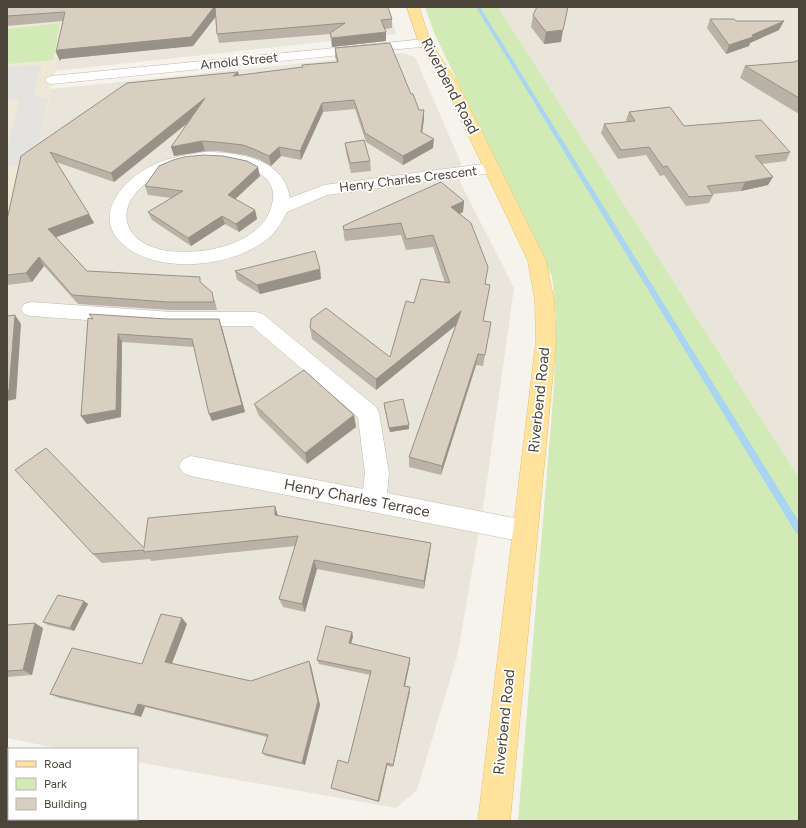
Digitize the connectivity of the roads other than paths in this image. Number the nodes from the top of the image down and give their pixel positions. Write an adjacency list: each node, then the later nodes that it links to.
1 (414, 7): 2 (main road, Riverbend Road)
2 (425, 43): 3 (street, Arnold Street); 4 (main road, Riverbend Road)
3 (52, 80)
4 (491, 168): 6 (street, Henry Charles Crescent); 11 (main road, Riverbend Road)
5 (276, 180): 6 (street, Henry Charles Crescent); 7 (street); 7 (street, Henry Charles Crescent)
6 (324, 190): 7 (street, Henry Charles Crescent)
7 (281, 208)
8 (31, 309): 10 (street)
9 (190, 466): 10 (street, Henry Charles Terrace)
10 (374, 502): 11 (street, Henry Charles Terrace)
11 (524, 531): 12 (main road, Riverbend Road)
12 (494, 821)

